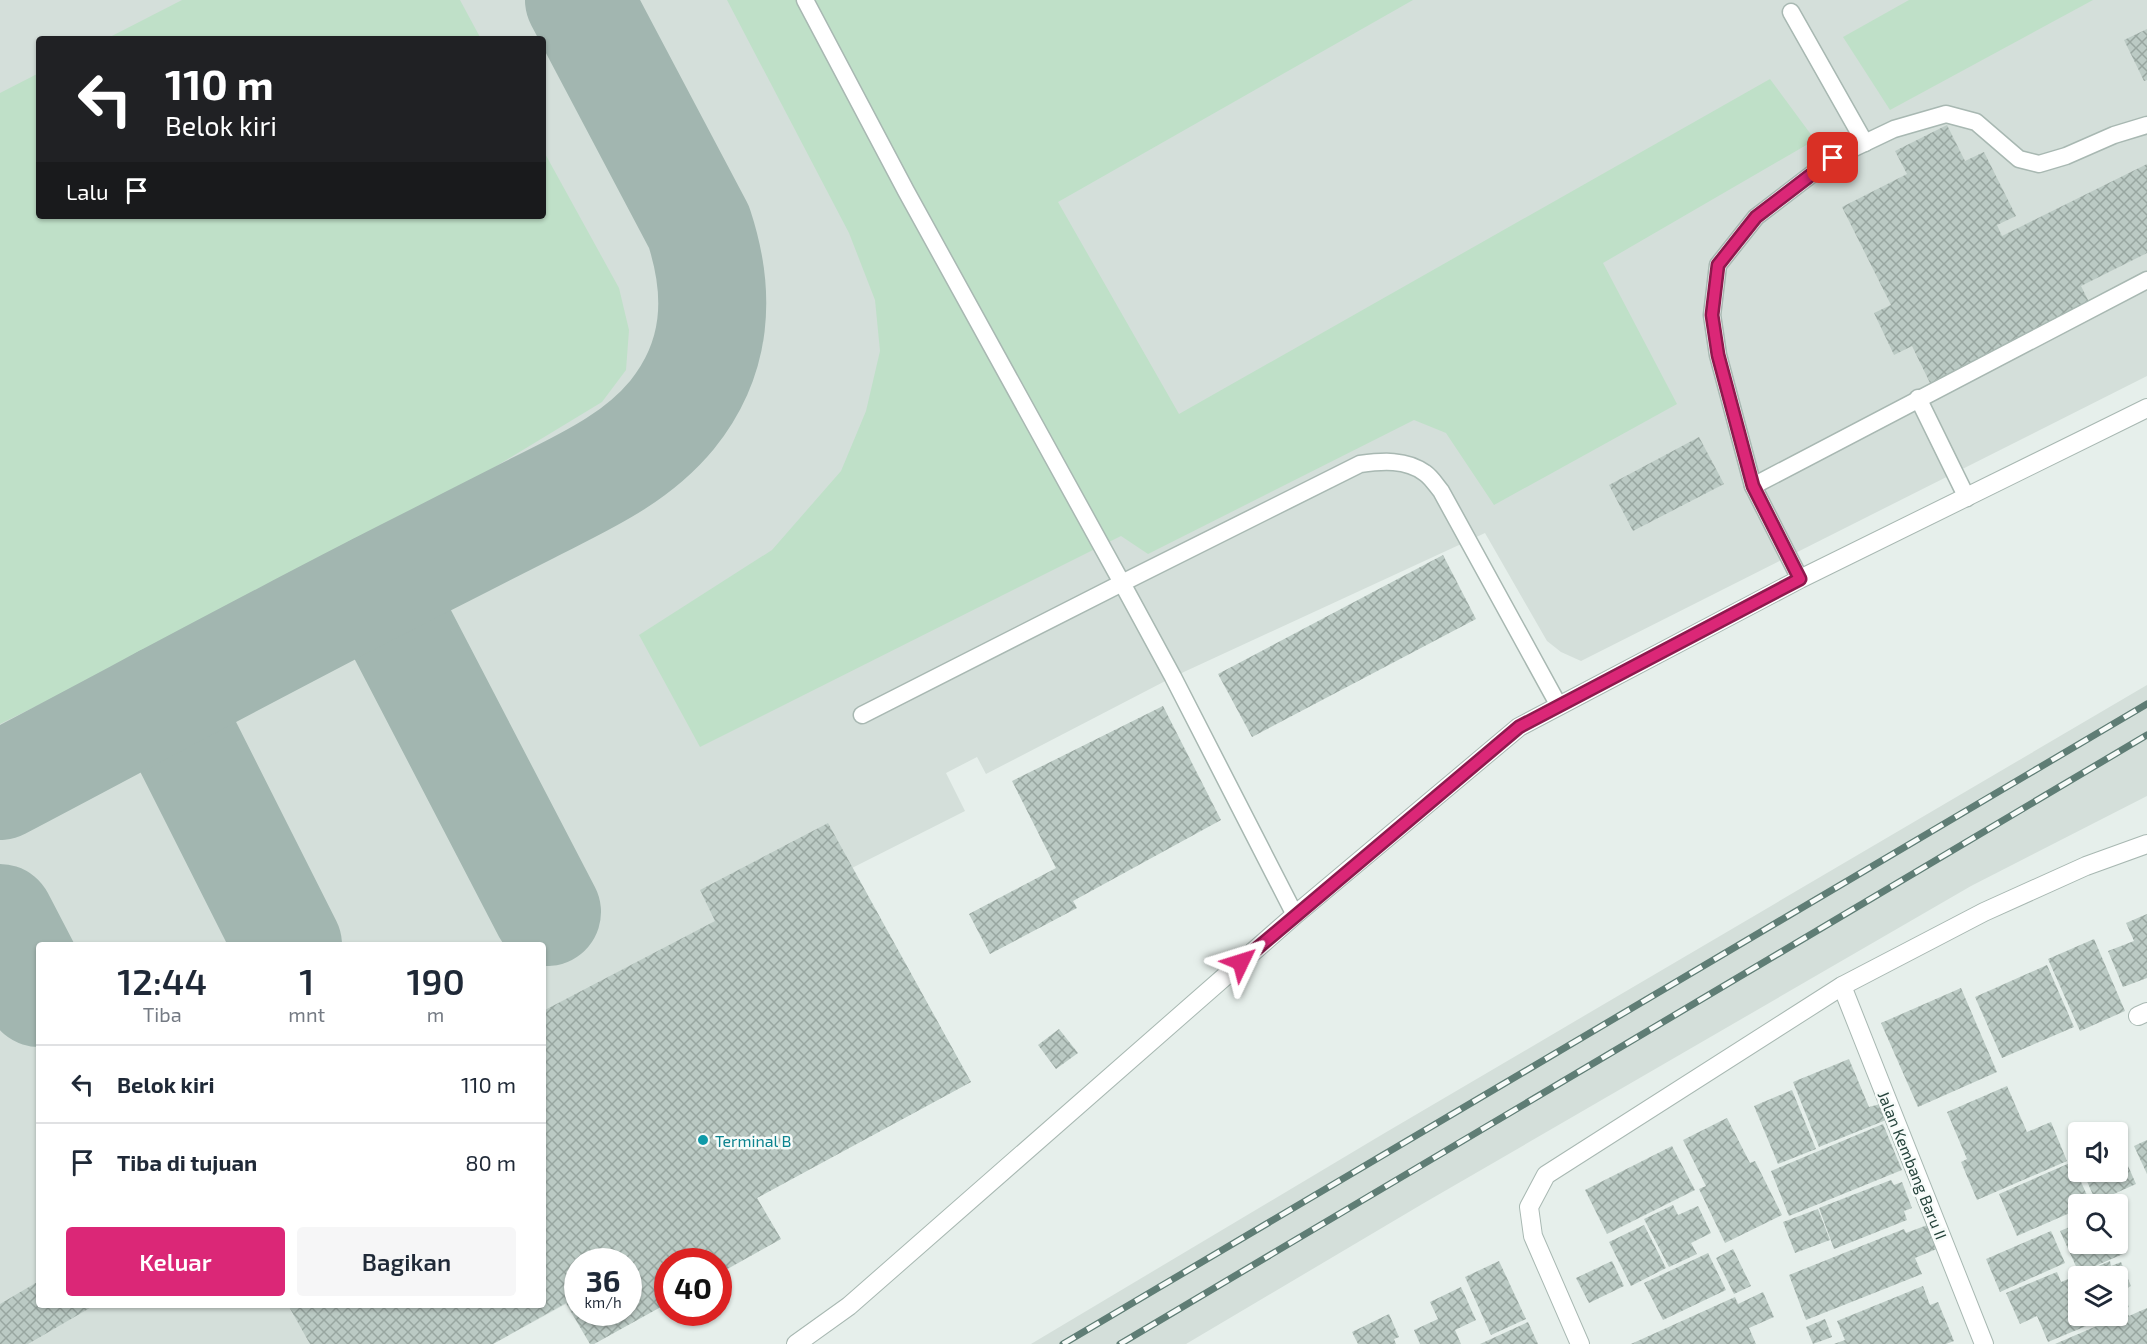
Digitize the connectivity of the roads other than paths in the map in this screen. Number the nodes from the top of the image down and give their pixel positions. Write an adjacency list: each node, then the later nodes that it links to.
1 (805, 0): 11 (lane)
2 (1791, 12): 4 (lane)
3 (2147, 125): 4 (lane)
4 (1865, 142): 8 (lane)
5 (2147, 280): 6 (lane)
6 (1918, 399): 8 (lane); 9 (lane)
7 (2147, 408): 9 (street)
8 (1753, 486): 10 (lane)
9 (1967, 498): 10 (street)
10 (1800, 579): 12 (street)
11 (1122, 583): 12 (lane); 13 (lane); 15 (lane)
12 (1559, 706): 15 (street)
13 (862, 715)
14 (2147, 844): 16 (street)
15 (1295, 915): 17 (street)
16 (1842, 986): 18 (street); 19 (street, Jalan Kembang Baru II)
17 (796, 1344)
18 (1580, 1344)
19 (1984, 1344)

